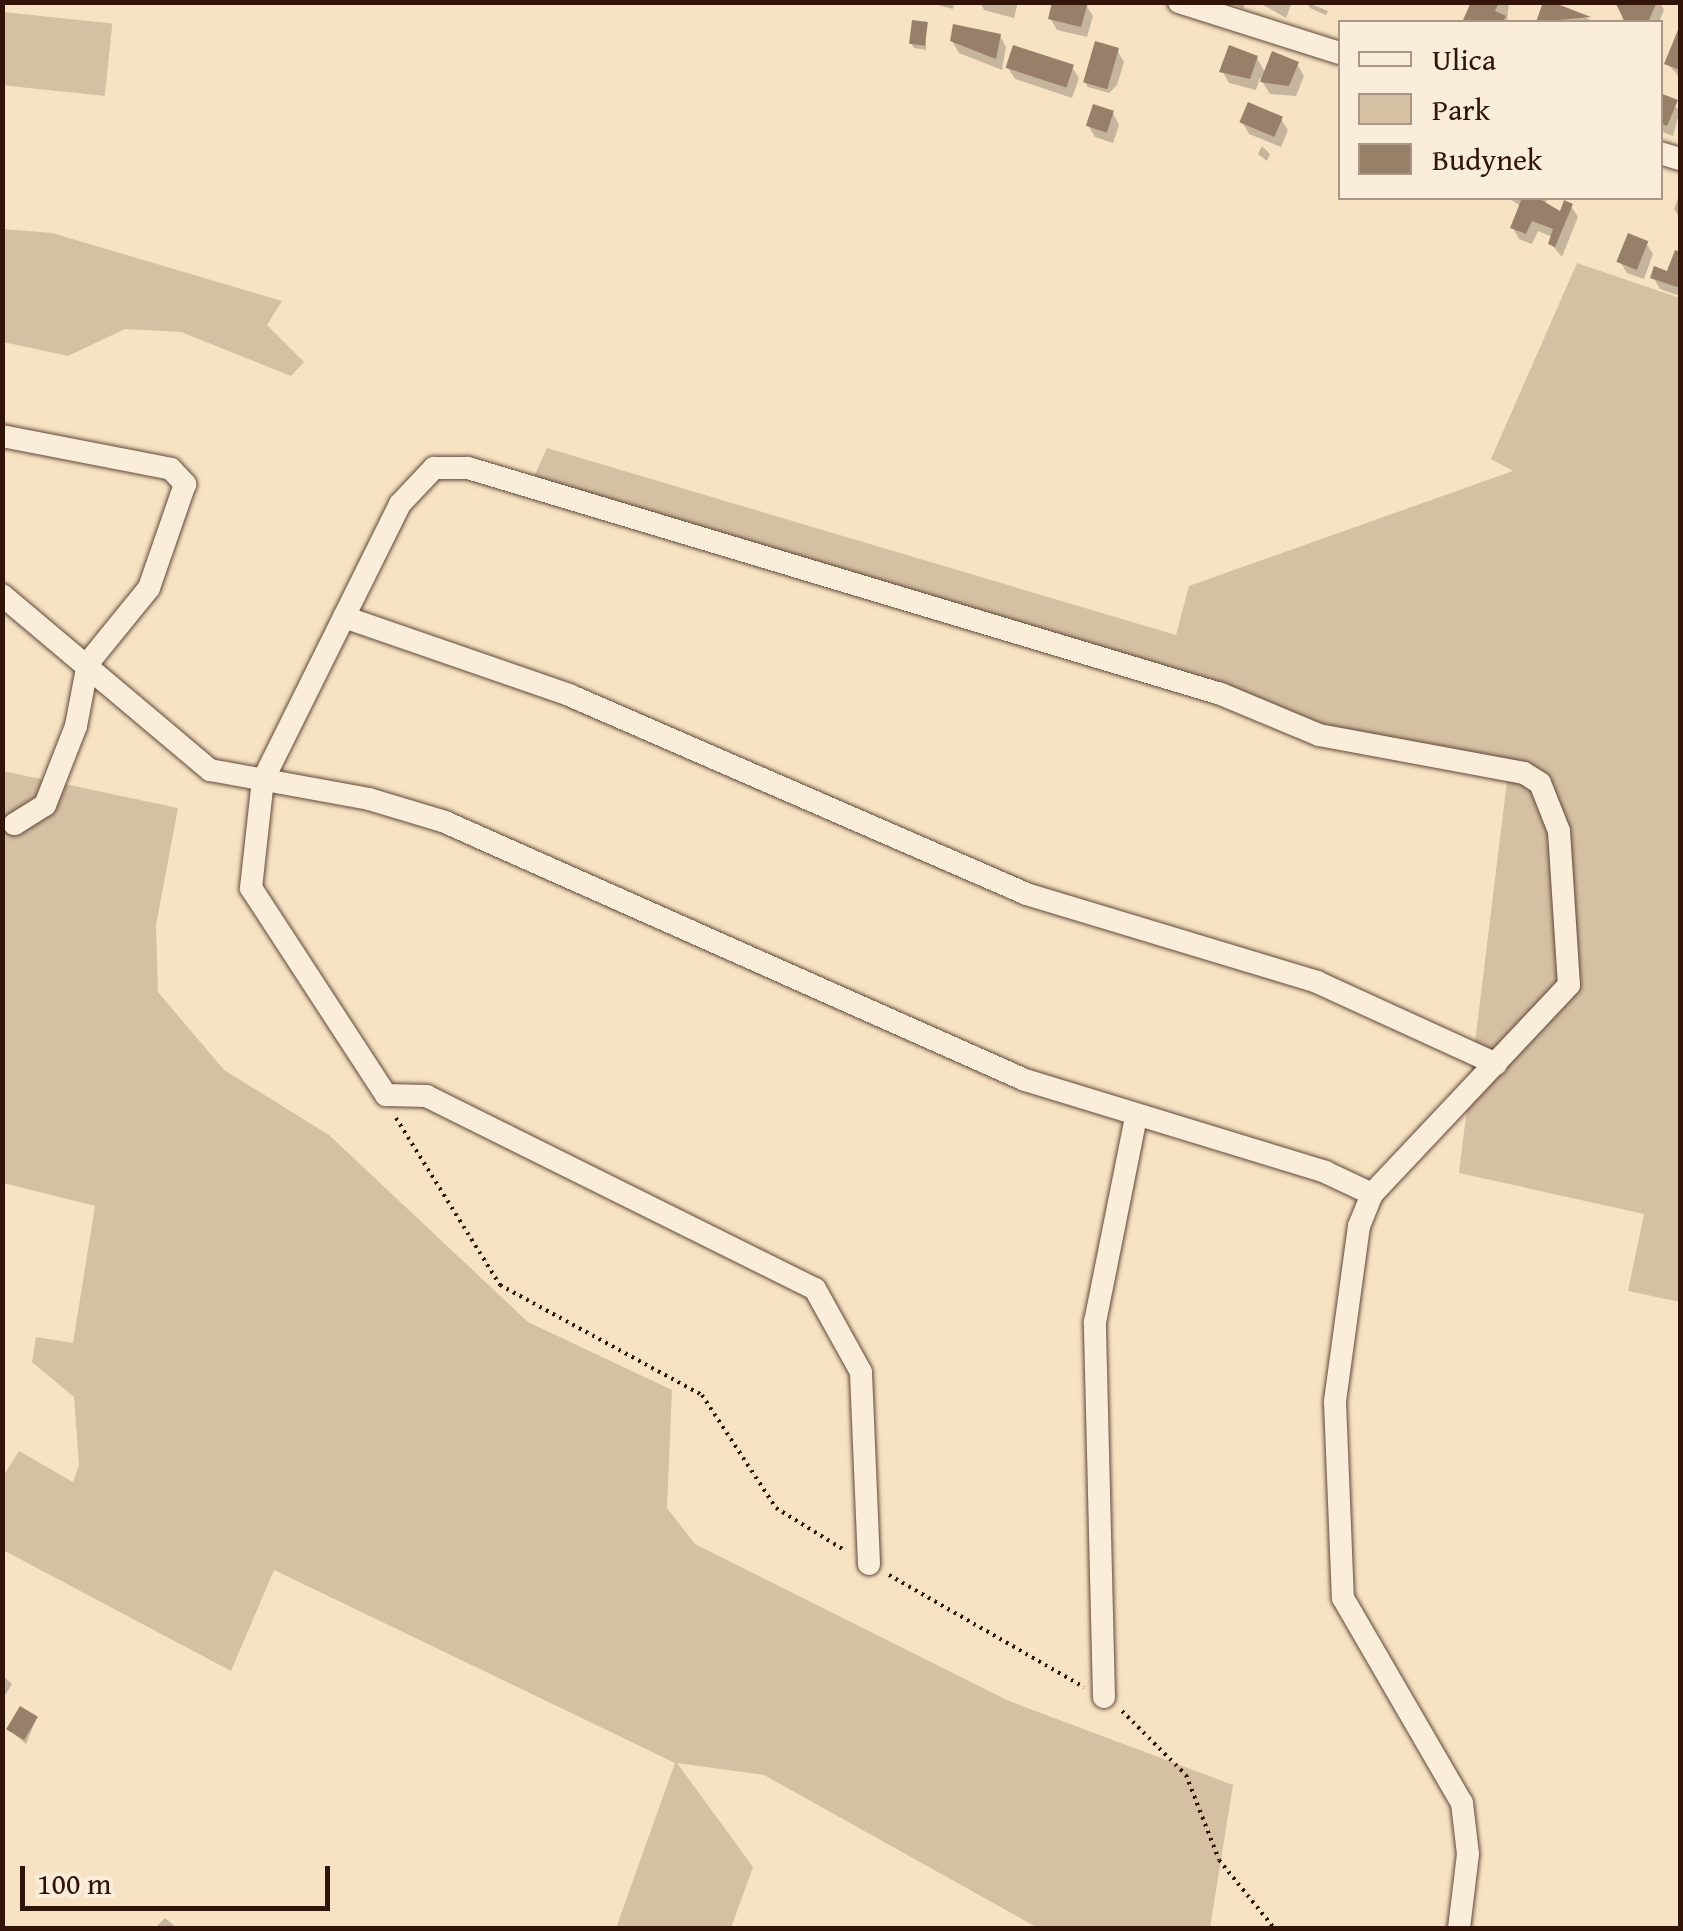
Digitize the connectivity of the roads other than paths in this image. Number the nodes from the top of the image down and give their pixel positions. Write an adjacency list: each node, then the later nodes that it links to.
1 (1179, 2): 2 (street)
2 (1338, 52)
3 (2, 436): 6 (street)
4 (2, 596): 6 (street)
5 (344, 617): 7 (street); 9 (street); 9 (street)
6 (88, 663): 7 (street); 8 (street)
7 (263, 780): 10 (street); 12 (street)
8 (14, 824)
9 (1496, 1064): 11 (street)
10 (1136, 1116): 11 (street); 13 (street)
11 (1372, 1194): 14 (street)
12 (869, 1564)
13 (1104, 1697)
14 (1459, 1928)

